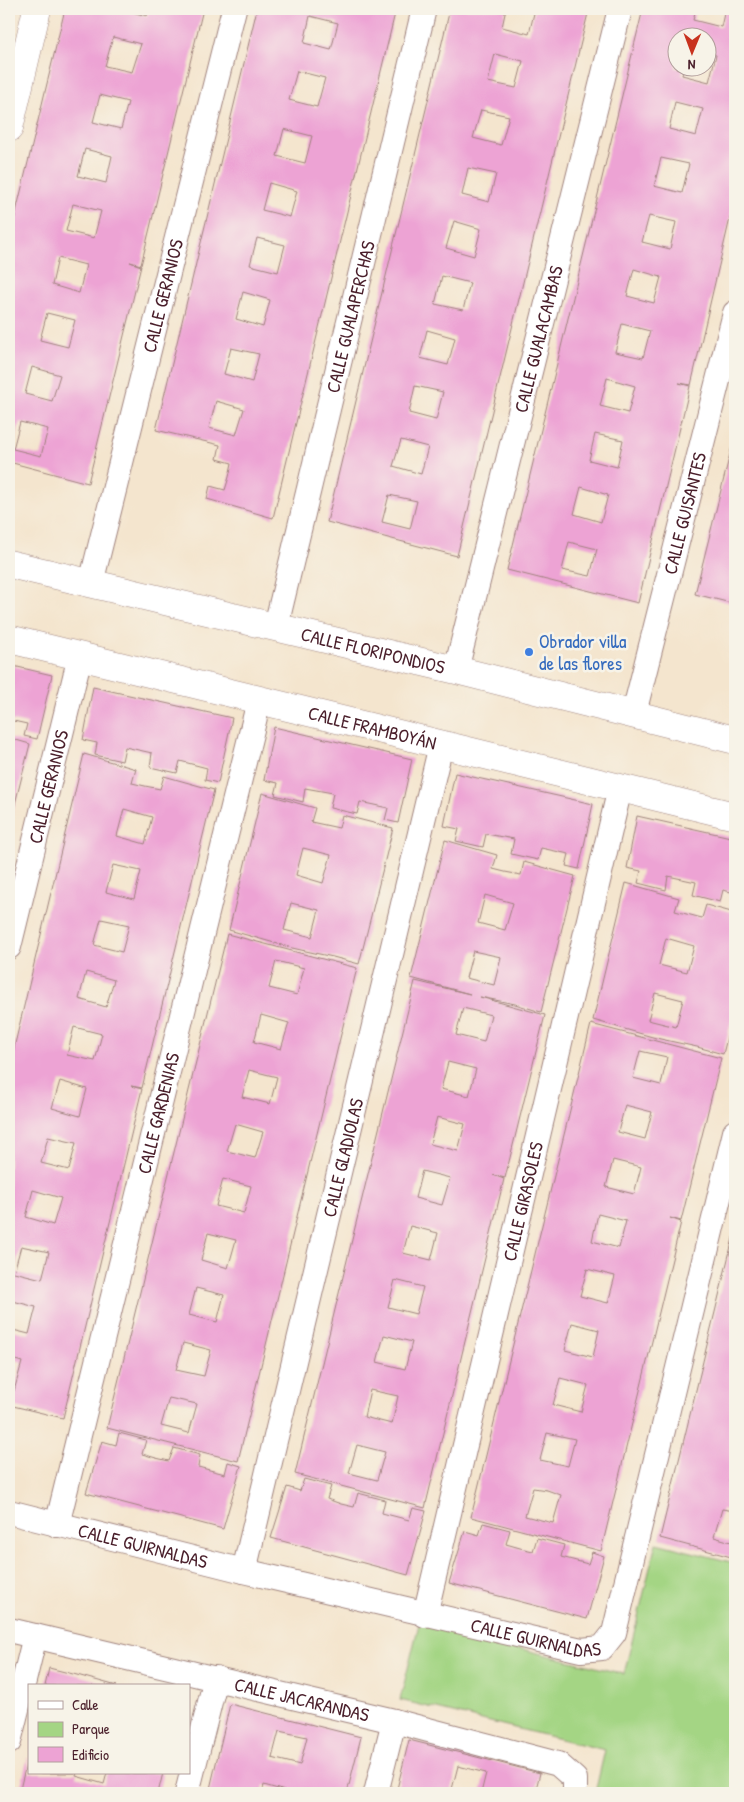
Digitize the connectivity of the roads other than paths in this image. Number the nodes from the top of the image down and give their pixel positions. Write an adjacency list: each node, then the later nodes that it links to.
1 (37, 9): 5 (street)
2 (234, 9): 8 (street, CALLE GERANIOS)
3 (424, 9): 9 (street, CALLE GUALAPERCHAS)
4 (620, 9): 12 (street, CALLE GUALACAMBAS)
5 (9, 128)
6 (735, 313): 14 (street, CALLE GUISANTES)
7 (9, 564): 8 (street, CALLE FLORIPONDIOS)
8 (91, 583): 9 (street, CALLE FLORIPONDIOS)
9 (276, 626): 12 (street, CALLE FLORIPONDIOS)
10 (9, 639): 11 (street, CALLE FRAMBOYÁN)
11 (80, 656): 13 (street, CALLE FRAMBOYÁN); 19 (street, CALLE GERANIOS)
12 (456, 670): 14 (street, CALLE FLORIPONDIOS)
13 (259, 701): 16 (street, CALLE FRAMBOYÁN); 22 (street, CALLE GARDENIAS)
14 (634, 713): 15 (street, CALLE FLORIPONDIOS)
15 (735, 740)
16 (441, 745): 17 (street, CALLE FRAMBOYÁN); 23 (street, CALLE GLADIOLAS)
17 (620, 788): 18 (street, CALLE FRAMBOYÁN); 24 (street, CALLE GIRASOLES)
18 (735, 816)
19 (9, 946)
20 (735, 1132): 24 (street, CALLE GUIRNALDAS)
21 (9, 1512): 22 (street, CALLE GUIRNALDAS)
22 (58, 1525): 23 (street, CALLE GUIRNALDAS)
23 (244, 1572): 24 (street, CALLE GUIRNALDAS)
24 (425, 1615)
25 (9, 1630): 26 (street, CALLE JACARANDAS)
26 (35, 1636): 27 (street, CALLE JACARANDAS); 29 (street)
27 (216, 1678): 28 (street, CALLE JACARANDAS); 30 (street)
28 (394, 1722): 31 (street); 32 (street, CALLE JACARANDAS)
29 (9, 1742)
30 (187, 1793)
31 (376, 1793)
32 (575, 1793)

